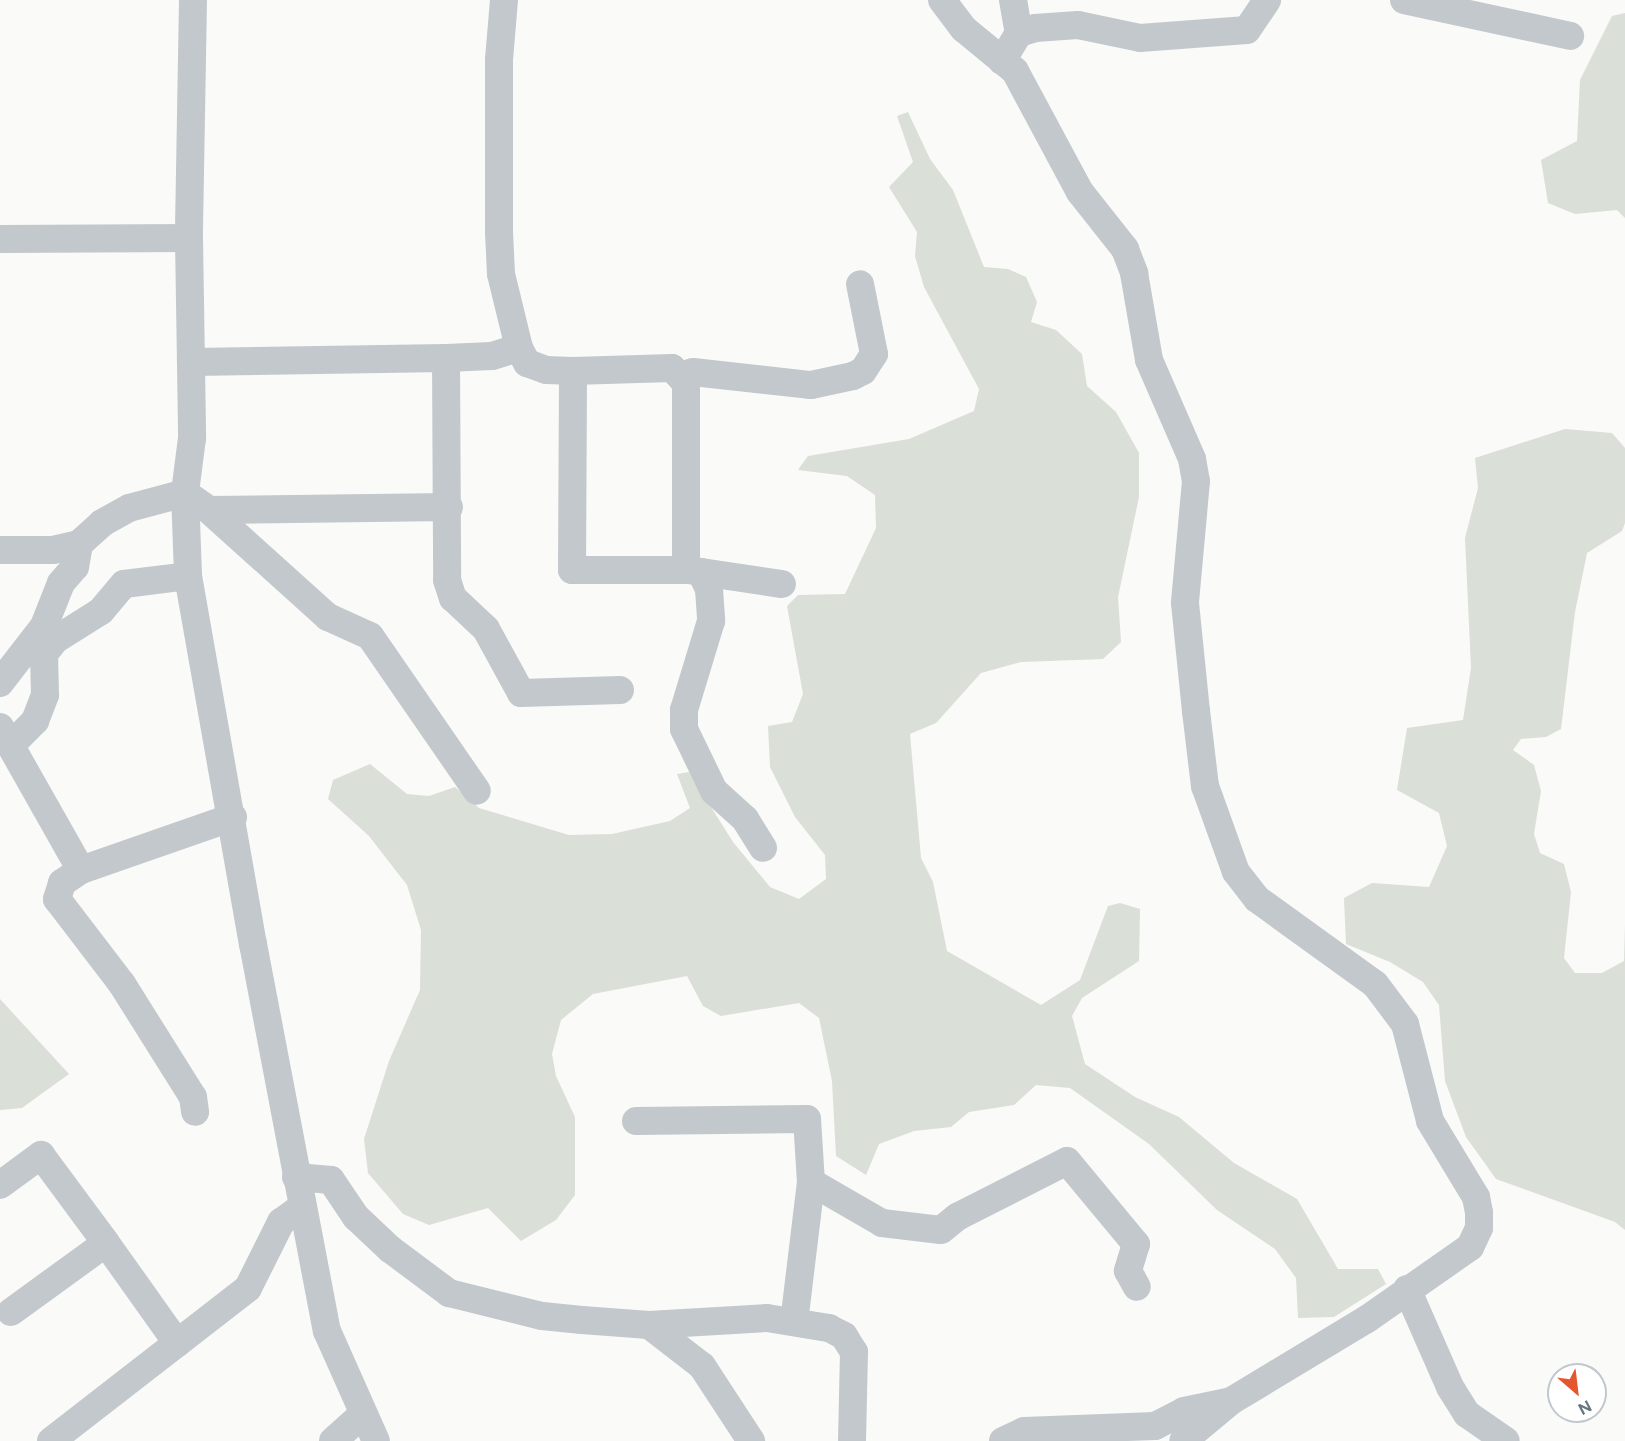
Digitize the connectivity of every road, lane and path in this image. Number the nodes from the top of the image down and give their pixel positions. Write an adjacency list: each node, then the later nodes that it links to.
1 (193, 0): 10 (street)
2 (504, 0): 13 (street)
3 (942, 0): 9 (street)
4 (1013, 0): 7 (street)
5 (1268, 0): 7 (street)
6 (1404, 0): 8 (street)
7 (1019, 33): 9 (street)
8 (1570, 36)
9 (1002, 61): 41 (street)
10 (189, 237): 11 (street); 15 (street)
11 (0, 239)
12 (860, 284): 17 (street)
13 (519, 348): 14 (street); 16 (street)
14 (446, 358): 15 (street); 19 (street)
15 (191, 362): 18 (street)
16 (573, 371): 17 (street); 23 (street)
17 (682, 375): 23 (street)
18 (185, 494): 20 (street); 21 (street); 24 (street)
19 (449, 507): 20 (street); 27 (street)
20 (209, 510): 29 (street)
21 (79, 544): 22 (street); 26 (street)
22 (0, 550)
23 (693, 571): 25 (street); 31 (street)
24 (188, 576): 28 (street); 30 (street)
25 (782, 584)
26 (0, 683)
27 (620, 690)
28 (6, 736): 32 (street)
29 (477, 791)
30 (233, 817): 32 (street); 35 (street)
31 (763, 848)
32 (81, 870): 33 (street)
33 (195, 1112)
34 (636, 1121): 36 (street)
35 (296, 1177): 38 (street); 44 (street)
36 (810, 1182): 40 (street); 43 (street)
37 (0, 1185): 39 (street)
38 (302, 1207): 45 (street); 47 (street)
39 (106, 1243): 42 (street); 45 (street)
40 (1137, 1287)
41 (1407, 1289): 46 (street); 55 (street)
42 (11, 1312)
43 (794, 1322): 44 (street); 52 (street)
44 (649, 1324): 51 (street)
45 (177, 1343): 48 (street)
46 (1231, 1401): 53 (street); 54 (street)
47 (362, 1415): 49 (street); 50 (street)
48 (53, 1440)
49 (333, 1441)
50 (376, 1441)
51 (751, 1441)
52 (852, 1441)
53 (1003, 1441)
54 (1183, 1441)
55 (1506, 1441)

